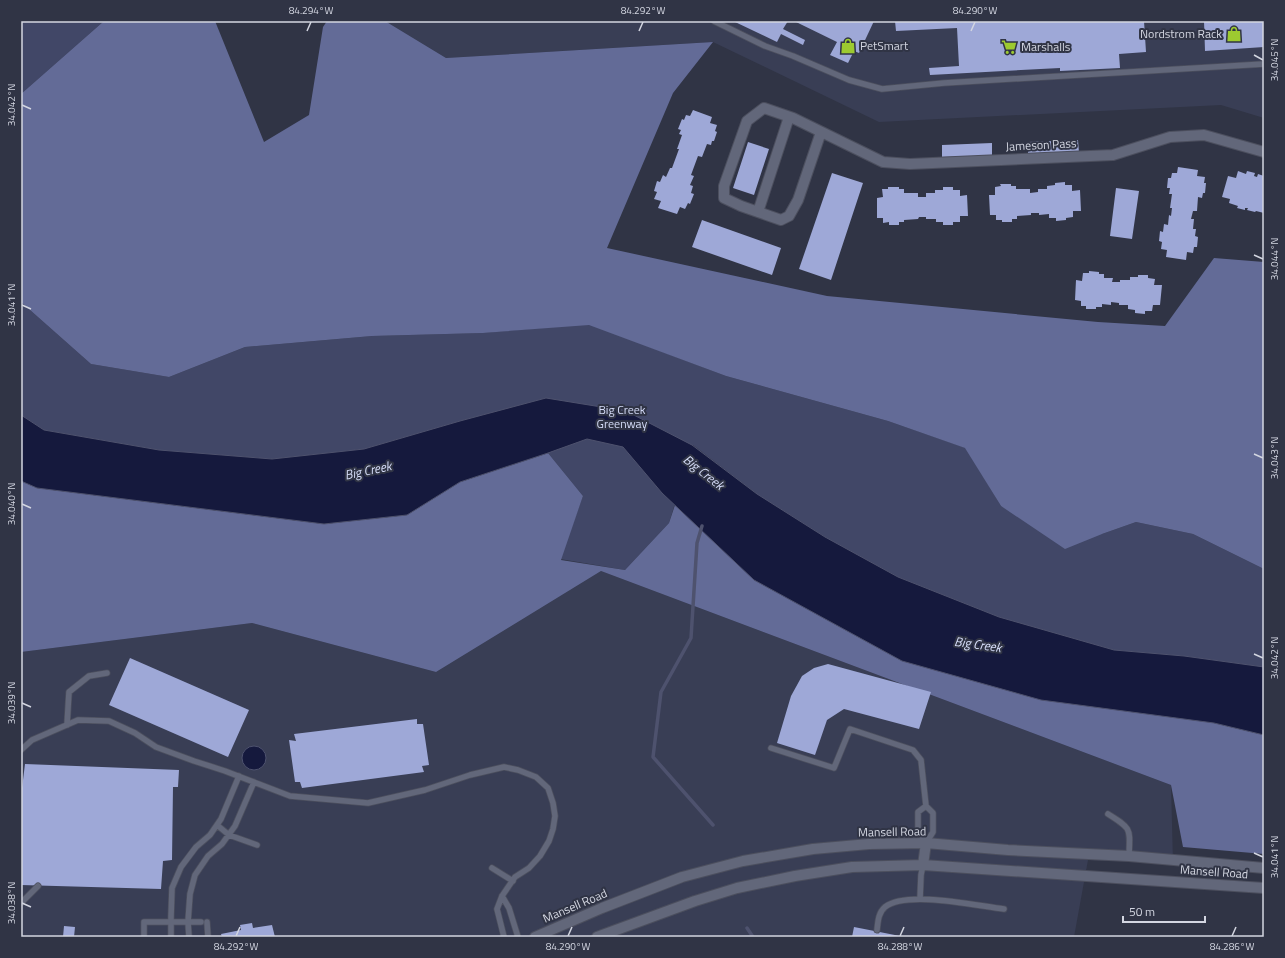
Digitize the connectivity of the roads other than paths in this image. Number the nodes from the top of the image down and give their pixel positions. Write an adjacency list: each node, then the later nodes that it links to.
1 (714, 21): 2 (lane)
2 (1264, 64)
3 (789, 117): 4 (main road, Jameson Pass); 6 (main road); 6 (main road, Jameson Pass)
4 (821, 132): 5 (main road, Jameson Pass); 6 (main road, Jameson Pass)
5 (1264, 152)
6 (758, 212)
7 (107, 673): 8 (lane)
8 (67, 725): 10 (lane); 11 (lane)
9 (771, 748): 13 (lane)
10 (21, 750)
11 (239, 776): 12 (lane); 15 (lane)
12 (254, 782): 16 (lane); 23 (lane)
13 (926, 806): 17 (lane); 17 (lane)
14 (1108, 814): 19 (lane)
15 (217, 825): 16 (lane); 30 (lane)
16 (229, 835): 18 (lane); 31 (lane)
17 (926, 843): 19 (main road, Mansell Road); 20 (main road); 39 (main road, Mansell Road)
18 (257, 845)
19 (1129, 856): 22 (main road, Mansell Road)
20 (923, 865): 25 (main road, Mansell Road); 27 (lane); 40 (main road, Mansell Road)
21 (492, 868): 23 (lane)
22 (1264, 868)
23 (512, 881): 26 (lane)
24 (38, 886): 28 (lane)
25 (1264, 888)
26 (502, 896): 37 (lane); 38 (lane)
27 (920, 899): 29 (lane); 32 (lane)
28 (21, 903)
29 (1004, 909)
30 (171, 921): 31 (lane); 33 (lane); 34 (lane)
31 (188, 922): 35 (lane); 36 (lane)
32 (877, 930)
33 (144, 937)
34 (171, 937)
35 (190, 937)
36 (208, 937)
37 (504, 937)
38 (518, 937)
39 (535, 937)
40 (597, 937)

